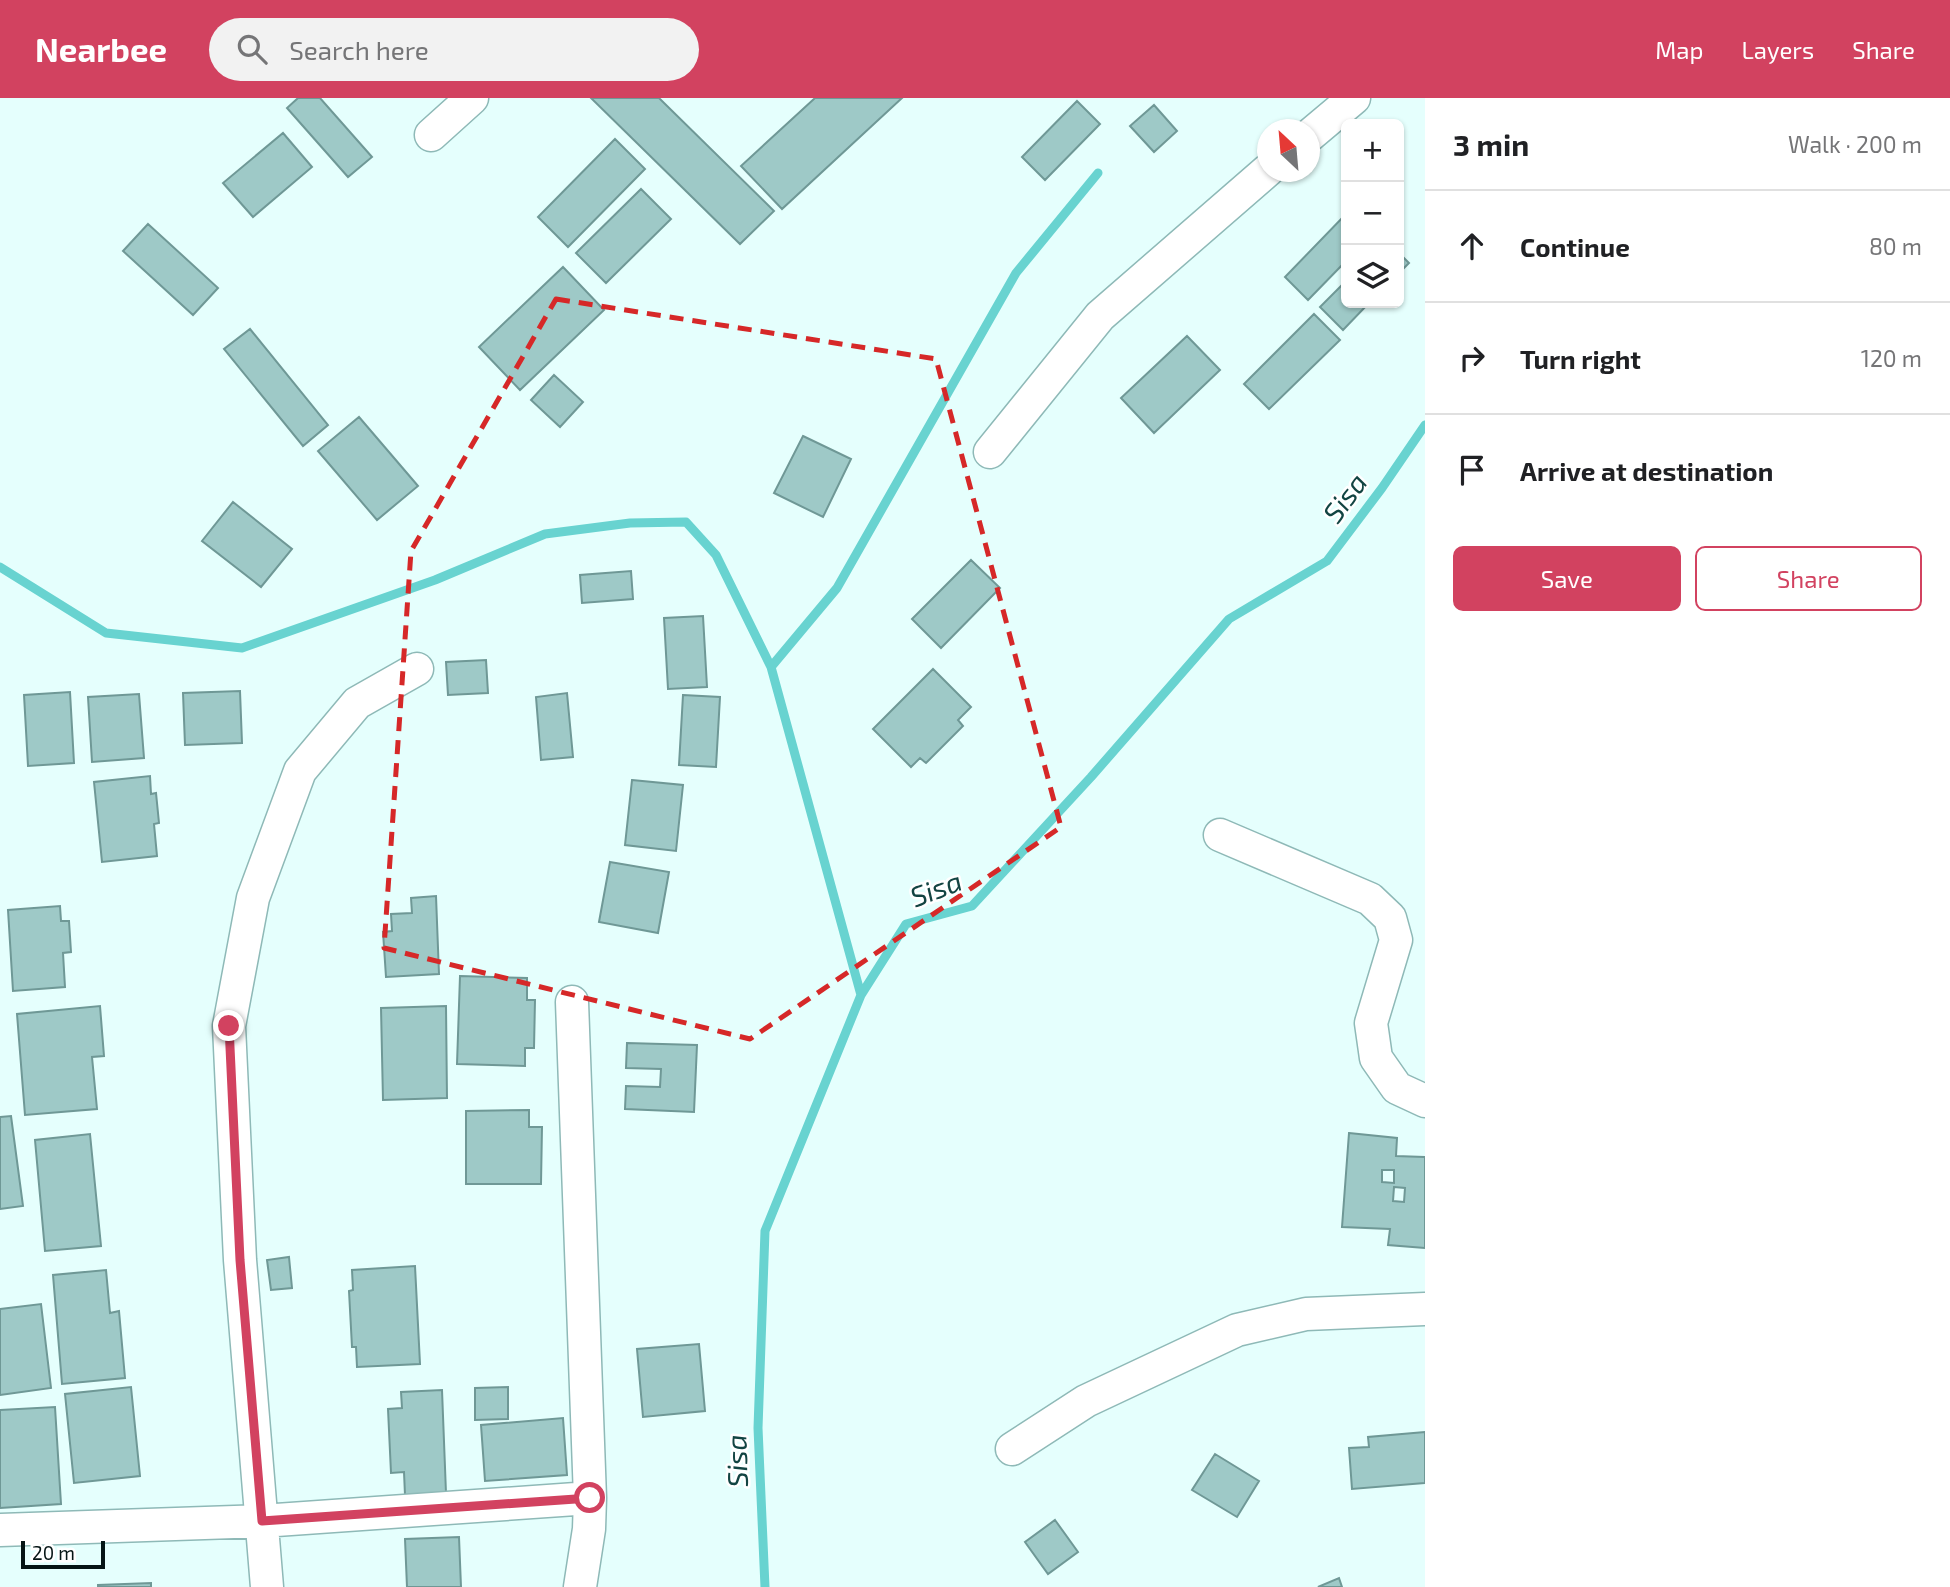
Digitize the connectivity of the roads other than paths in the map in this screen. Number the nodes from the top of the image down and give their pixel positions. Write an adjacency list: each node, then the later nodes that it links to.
1 (472, 98): 4 (street)
2 (1354, 98): 3 (street)
3 (1320, 127)
4 (431, 135)
5 (1257, 180): 6 (street)
6 (990, 452)
7 (418, 669): 14 (street)
8 (1220, 835): 10 (street)
9 (572, 1002): 13 (street)
10 (1425, 1101)
11 (1425, 1308): 12 (street)
12 (1012, 1449)
13 (590, 1498): 14 (street); 17 (street)
14 (262, 1521): 15 (street); 16 (street)
15 (0, 1530)
16 (267, 1587)
17 (580, 1587)

